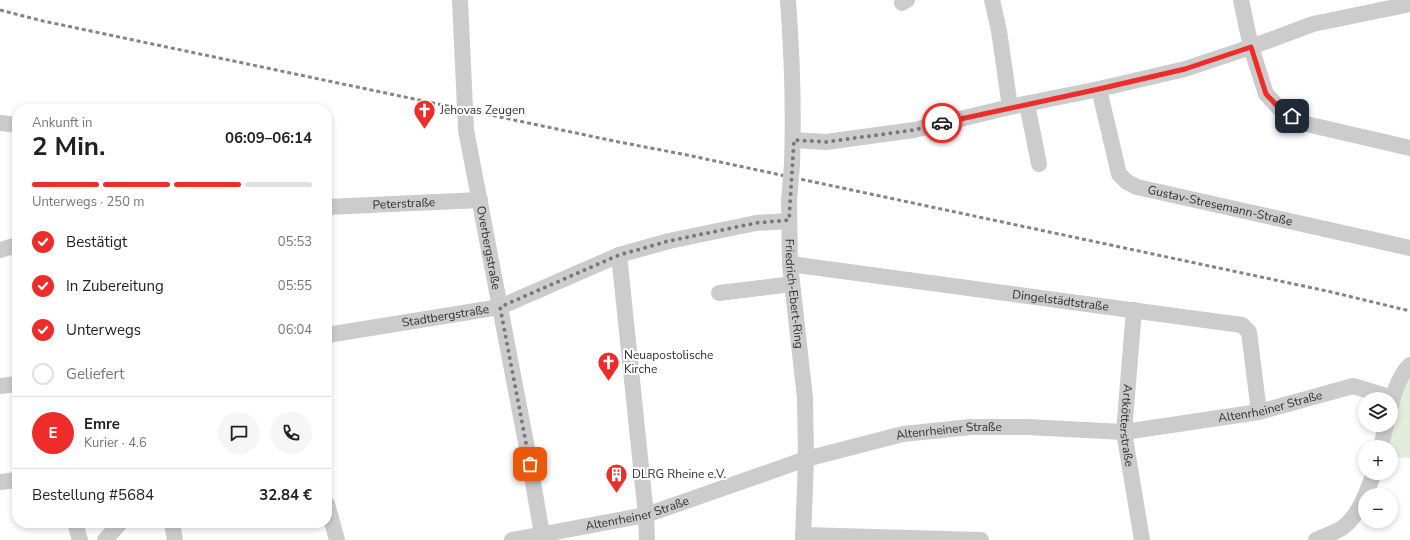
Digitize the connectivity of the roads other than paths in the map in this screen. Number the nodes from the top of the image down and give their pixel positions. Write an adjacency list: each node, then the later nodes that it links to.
1 (460, 0): 15 (street, Overbergstraße)
2 (788, 0): 12 (street, Friedrich-Ebert-Ring)
3 (992, 0): 9 (street)
4 (1241, 0): 6 (street)
5 (1410, 4): 6 (street)
6 (1251, 47): 7 (street); 13 (street)
7 (1099, 89): 8 (street); 19 (street, Gustav-Stresemann-Straße)
8 (1027, 104): 9 (street); 14 (street)
9 (1010, 108): 12 (street)
10 (0, 123): 11 (street)
11 (12, 124)
12 (794, 140): 17 (street, Friedrich-Ebert-Ring, bridge)
13 (1410, 148)
14 (1039, 164)
15 (480, 200): 16 (street, Peterstraße); 25 (street, Overbergstraße)
16 (332, 207)
17 (789, 220): 21 (street, Stadtbergstraße); 22 (street, Friedrich-Ebert-Ring)
18 (12, 247): 20 (street)
19 (1410, 248)
20 (0, 250)
21 (619, 255): 25 (street, Stadtbergstraße); 39 (street)
22 (790, 264): 23 (street, Friedrich-Ebert-Ring); 26 (street, Dingelstädtstraße)
23 (792, 284): 24 (street); 35 (street, Friedrich-Ebert-Ring)
24 (719, 293)
25 (500, 307): 27 (street, Stadtbergstraße); 44 (street, Overbergstraße)
26 (1134, 310): 33 (street, Dingelstädtstraße); 34 (street, Artkötterstraße)
27 (332, 334)
28 (1410, 365): 32 (street)
29 (12, 385): 30 (street)
30 (0, 386)
31 (1368, 392): 33 (street, Altenrheiner Straße)
32 (1396, 392)
33 (1259, 412): 34 (street, Altenrheiner Straße)
34 (1124, 432): 35 (street, Altenrheiner Straße); 53 (street, Artkötterstraße)
35 (806, 459): 39 (street, Altenrheiner Straße); 45 (street, Friedrich-Ebert-Ring)
36 (1371, 480): 54 (street)
37 (12, 481): 38 (street)
38 (0, 482)
39 (646, 515): 44 (street, Altenrheiner Straße); 51 (street)
40 (332, 522): 49 (street)
41 (76, 528): 46 (street)
42 (115, 528): 47 (street)
43 (173, 528): 48 (street)
44 (543, 537): 50 (street, Altenrheiner Straße)
45 (803, 537): 52 (street)
46 (80, 540)
47 (104, 540)
48 (175, 540)
49 (337, 540)
50 (512, 540)
51 (647, 540)
52 (981, 540)
53 (1142, 540)
54 (1316, 540)

